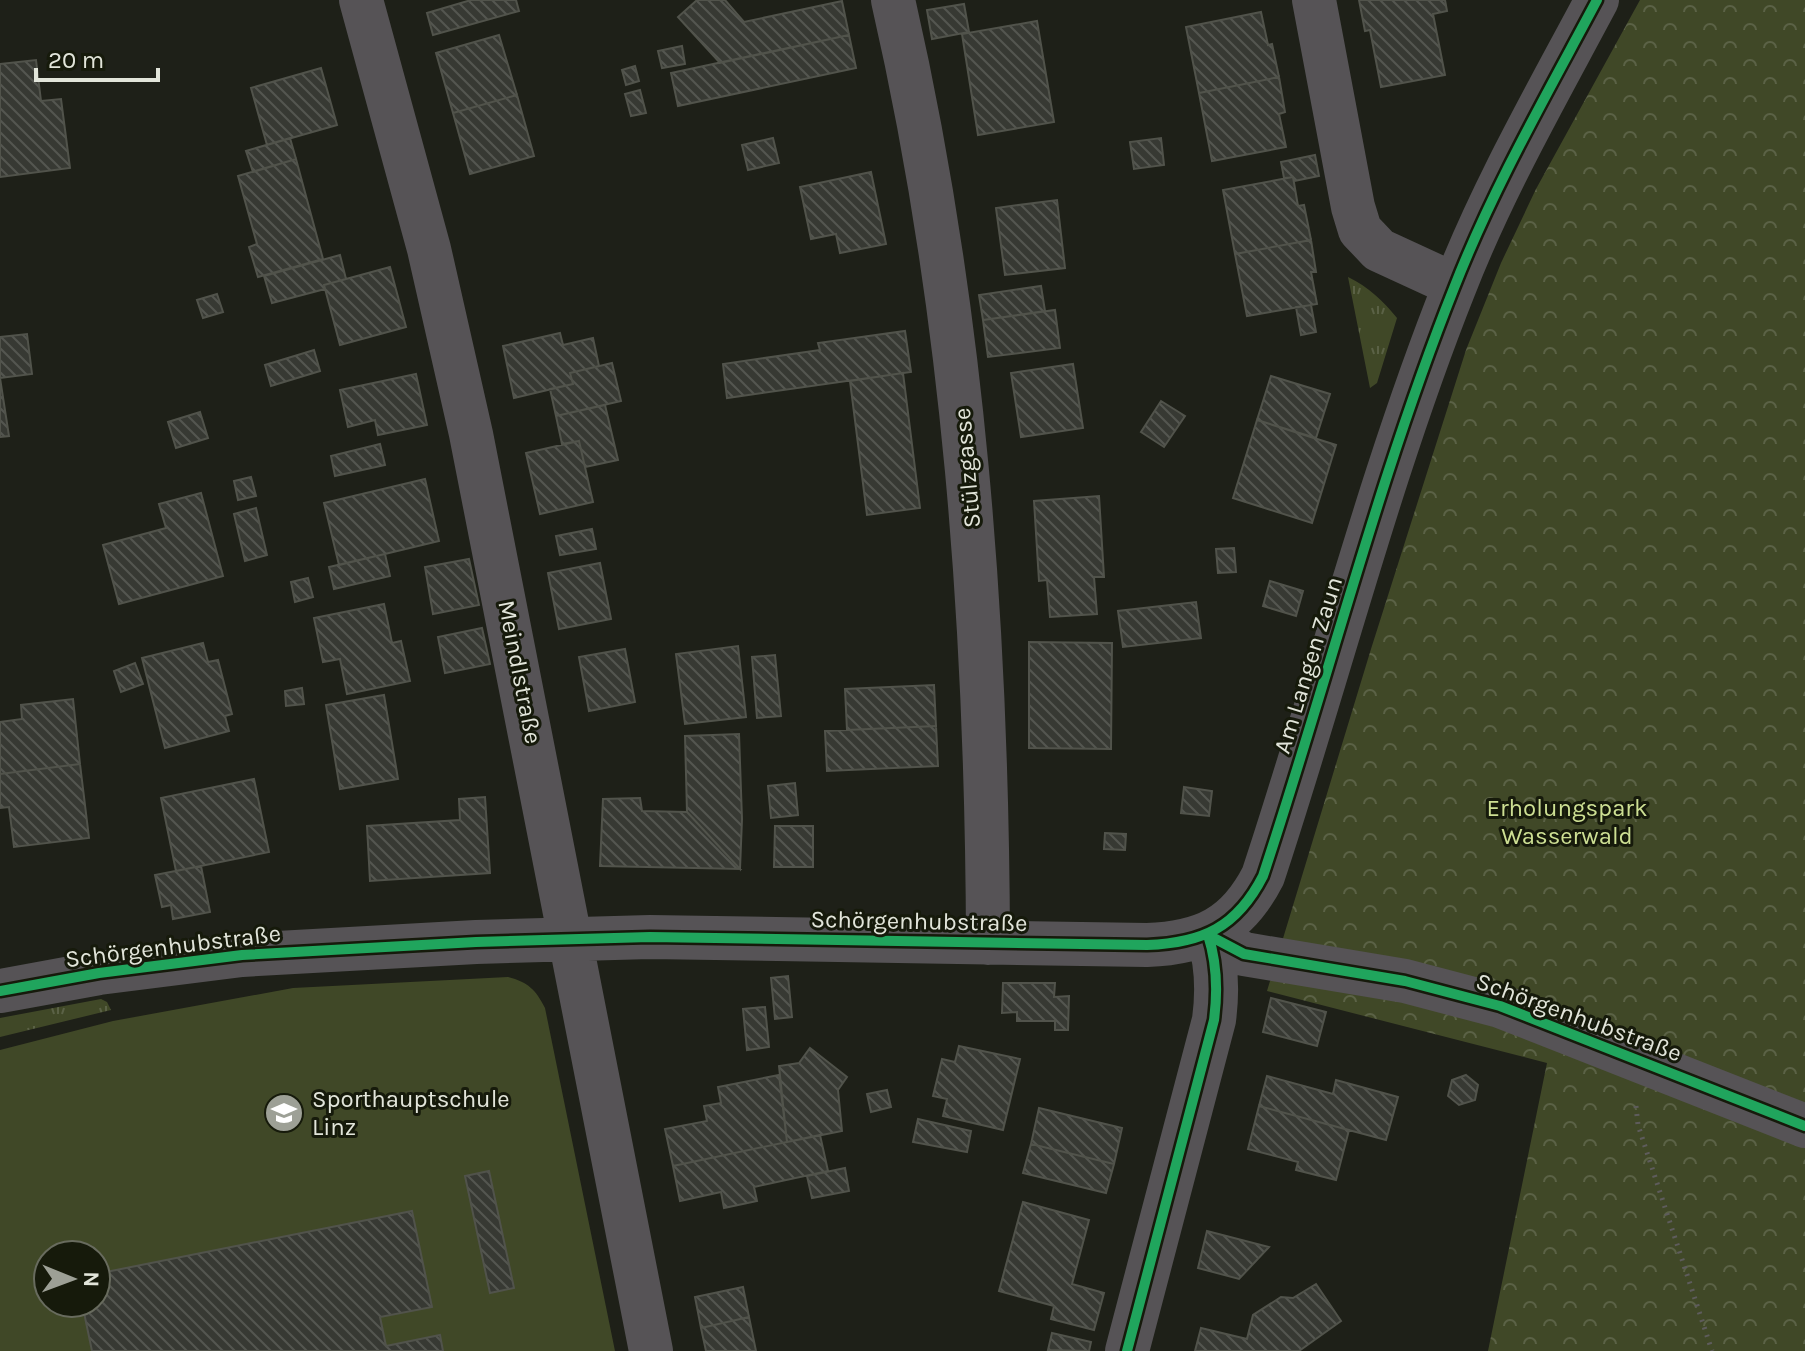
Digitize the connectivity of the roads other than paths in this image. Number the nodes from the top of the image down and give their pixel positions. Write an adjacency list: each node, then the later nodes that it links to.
1 (361, 0): 7 (street, Meindlstraße)
2 (893, 0): 8 (street, Stülzgasse)
3 (1314, 0): 5 (street)
4 (1597, 0): 5 (street, Am Langen Zaun)
5 (1455, 285): 6 (street, Am Langen Zaun)
6 (1208, 935): 8 (street, Schörgenhubstraße); 10 (street, Schörgenhubstraße); 12 (street)
7 (570, 939): 8 (street, Schörgenhubstraße); 9 (street, Schörgenhubstraße); 11 (street, Meindlstraße)
8 (988, 943)
9 (0, 991)
10 (1805, 1126)
11 (651, 1351)
12 (1127, 1351)

